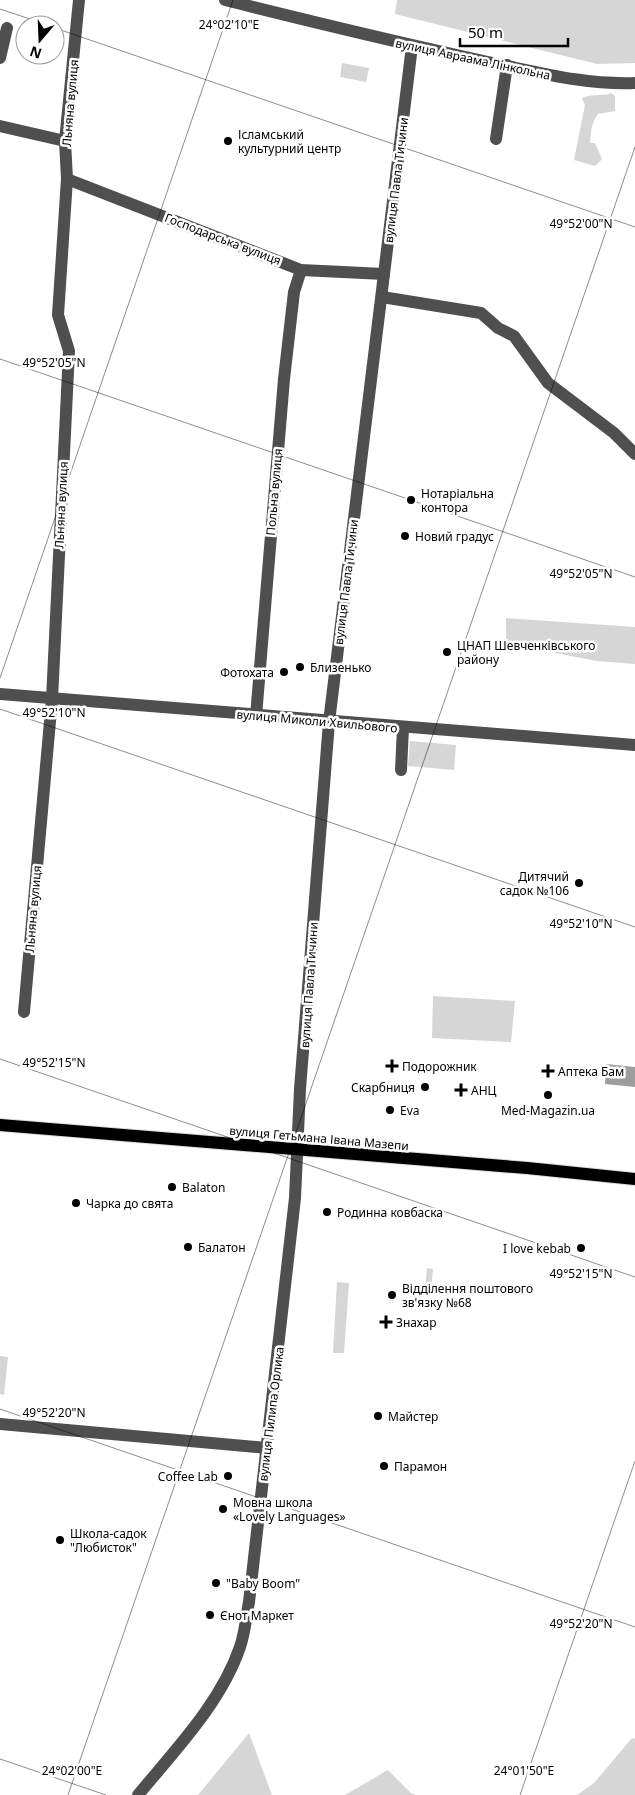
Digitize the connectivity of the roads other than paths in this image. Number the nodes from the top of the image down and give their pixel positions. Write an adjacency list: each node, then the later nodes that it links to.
1 (79, 0): 10 (street, Льняна вулиця)
2 (225, 0): 4 (street, вулиця Авраама Лінкольна)
3 (7, 28): 5 (street)
4 (412, 46): 6 (street, вулиця Авраама Лінкольна); 13 (street, вулиця Павла Тичини)
5 (0, 58)
6 (506, 66): 7 (street, вулиця Авраама Лінкольна); 9 (street)
7 (635, 83)
8 (0, 126): 10 (street)
9 (496, 139)
10 (65, 141): 11 (street, Льняна вулиця)
11 (67, 178): 12 (street, Господарська вулиця); 17 (street, Льняна вулиця)
12 (301, 270): 13 (street, Господарська вулиця); 18 (street, Польна вулиця)
13 (384, 274): 14 (street, вулиця Павла Тичини)
14 (382, 297): 15 (street); 19 (street, вулиця Павла Тичини)
15 (635, 454)
16 (0, 694): 17 (street, вулиця Миколи Хвильового)
17 (52, 699): 18 (street, вулиця Миколи Хвильового); 23 (street, Льняна вулиця)
18 (256, 716): 19 (street, вулиця Миколи Хвильового)
19 (329, 722): 20 (street, вулиця Миколи Хвильового); 25 (street, вулиця Павла Тичини)
20 (403, 728): 21 (street, вулиця Миколи Хвильового); 22 (street)
21 (635, 745)
22 (401, 770)
23 (24, 1012)
24 (0, 1125): 25 (main road, вулиця Гетьмана Івана Мазепи)
25 (299, 1150): 26 (main road, вулиця Гетьмана Івана Мазепи); 28 (street, вулиця Пилипа Орлика)
26 (635, 1179)
27 (0, 1424): 28 (street)
28 (267, 1448): 29 (street, вулиця Пилипа Орлика)
29 (138, 1795)

